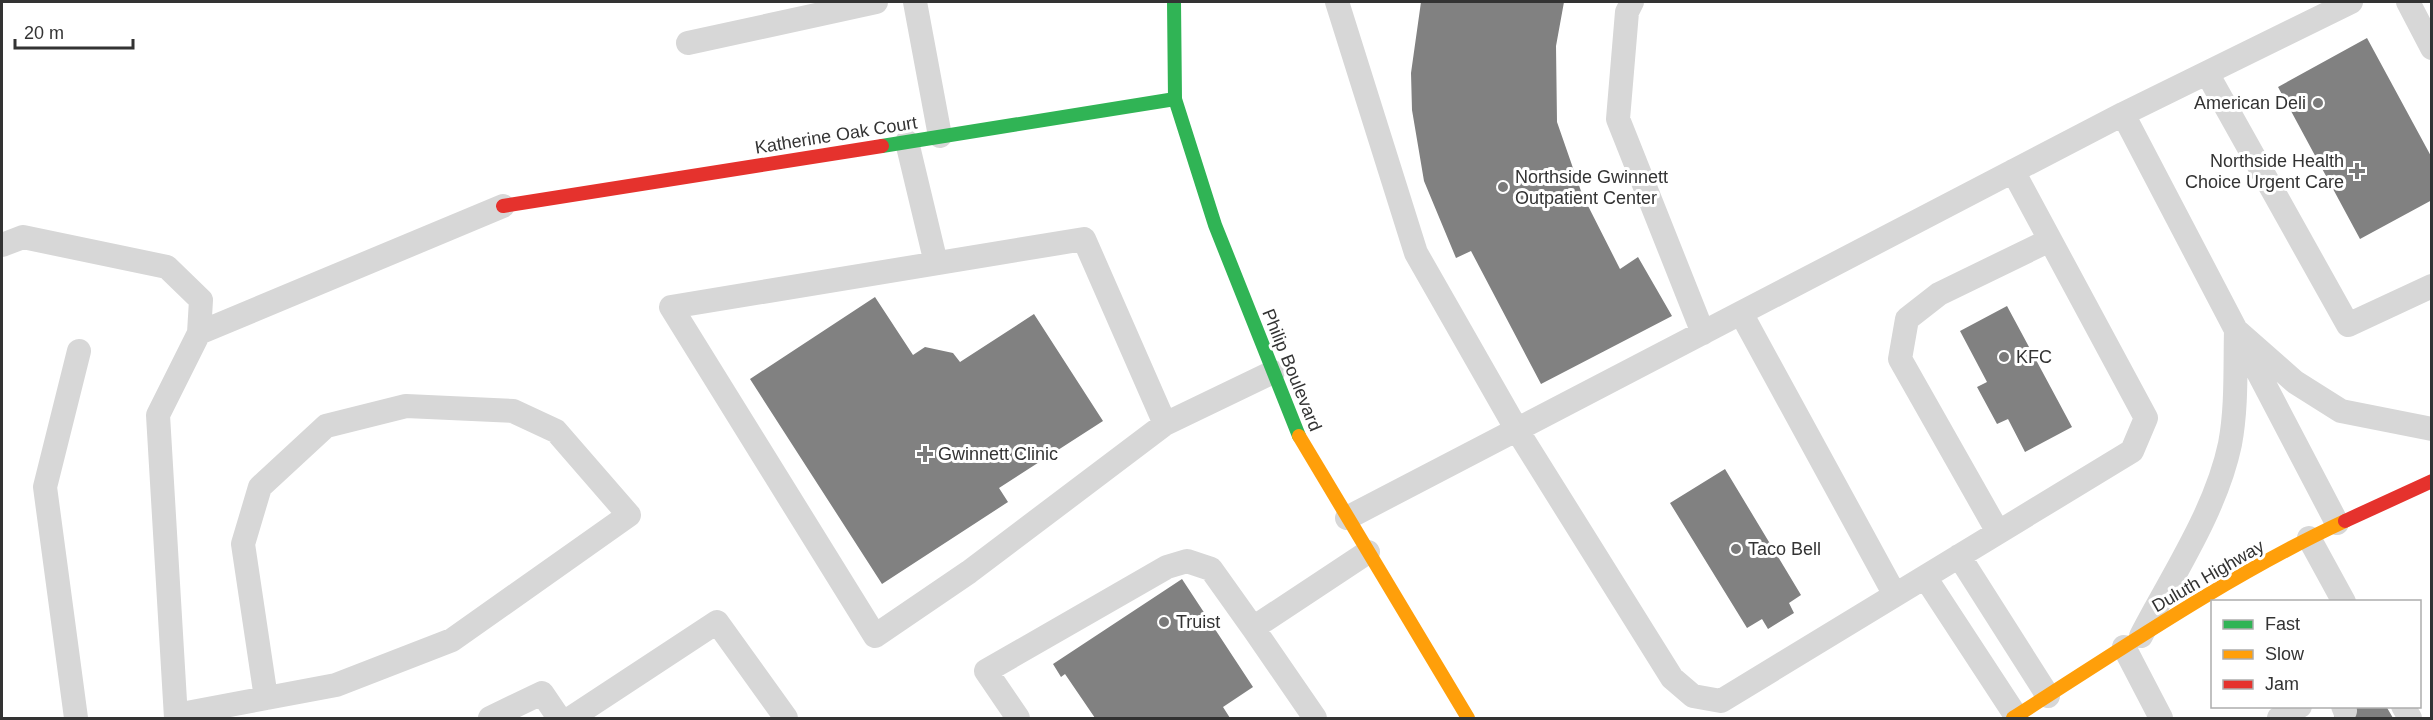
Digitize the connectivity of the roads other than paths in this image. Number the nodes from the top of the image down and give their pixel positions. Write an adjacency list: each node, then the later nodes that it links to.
1 (876, 2): 8 (lane)
2 (915, 2): 13 (lane)
3 (1174, 2): 11 (street, Philip Boulevard)
4 (1337, 2): 28 (lane)
5 (1632, 2): 24 (lane)
6 (2351, 2): 10 (lane)
7 (2408, 2): 9 (lane)
8 (688, 43)
9 (2432, 48)
10 (2207, 73): 12 (lane); 20 (lane)
11 (1175, 99): 13 (street, Katherine Oak Court); 26 (street, Philip Boulevard)
12 (2123, 114): 15 (lane); 22 (lane)
13 (940, 136): 14 (street, Katherine Oak Court)
14 (907, 141): 16 (street, Katherine Oak Court); 19 (lane)
15 (2013, 171): 17 (lane); 21 (lane)
16 (503, 206): 23 (lane)
17 (2050, 240): 33 (lane); 33 (lane)
18 (2, 245): 23 (lane)
19 (936, 263): 27 (lane); 27 (lane)
20 (2432, 285)
21 (1741, 313): 24 (lane); 38 (lane)
22 (2236, 330): 29 (lane); 32 (lane); 41 (lane)
23 (199, 333): 45 (lane)
24 (1703, 333): 28 (lane)
25 (79, 351): 47 (lane)
26 (1273, 372): 27 (lane); 31 (street, Philip Boulevard)
27 (1165, 424)
28 (1517, 429): 31 (lane); 38 (lane)
29 (2432, 429)
30 (2432, 482): 32 (street, Duluth Highway)
31 (1347, 518): 35 (street, Philip Boulevard)
32 (2337, 524): 34 (street, Duluth Highway)
33 (1998, 532): 36 (lane)
34 (2309, 538): 39 (lane); 41 (street, Duluth Highway)
35 (1368, 552): 40 (lane); 54 (street, Philip Boulevard)
36 (1959, 556): 37 (lane); 42 (lane)
37 (1925, 577): 38 (lane); 46 (lane)
38 (1895, 595)
39 (2343, 600)
40 (1253, 628): 52 (lane); 53 (lane)
41 (2133, 641): 42 (street, Duluth Highway); 55 (lane)
42 (2048, 696): 46 (street, Duluth Highway)
43 (266, 698): 43 (lane); 45 (lane)
44 (2296, 708): 56 (lane)
45 (176, 717)
46 (2014, 717)
47 (76, 718)
48 (490, 718): 49 (lane)
49 (559, 718)
50 (571, 718): 51 (lane)
51 (786, 718)
52 (1018, 718)
53 (1315, 718)
54 (1468, 718)
55 (2161, 718)
56 (2279, 718)

